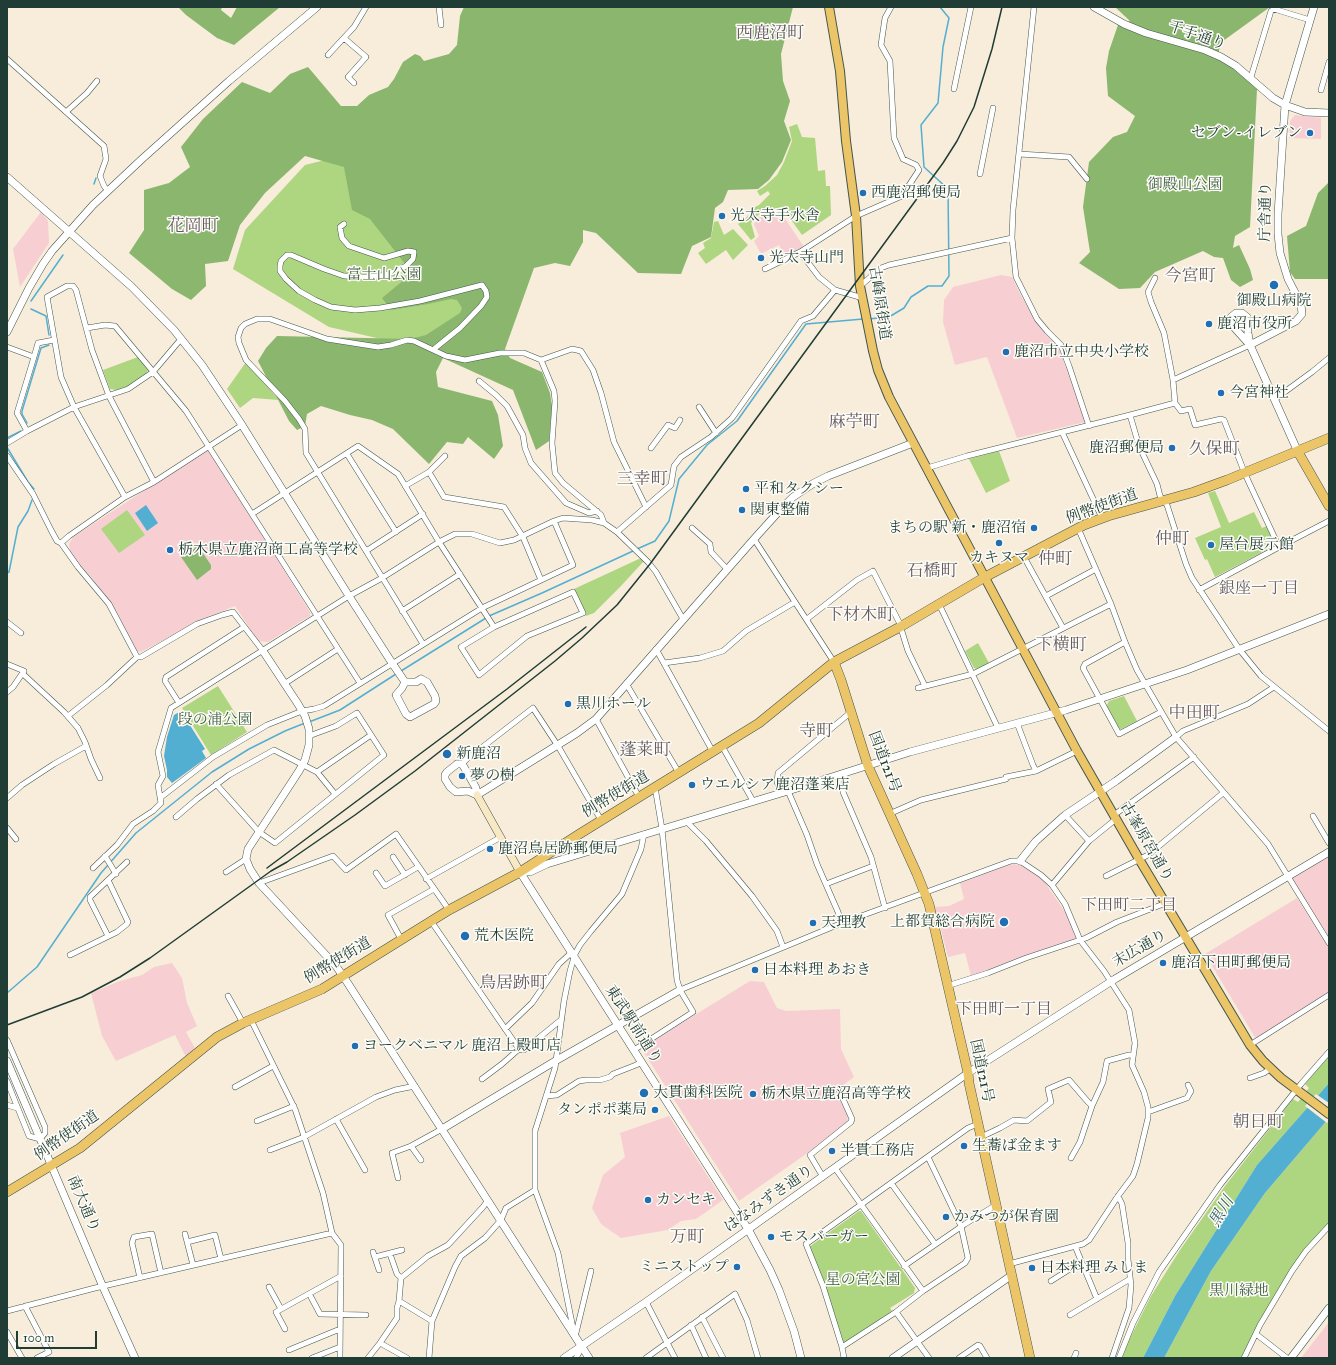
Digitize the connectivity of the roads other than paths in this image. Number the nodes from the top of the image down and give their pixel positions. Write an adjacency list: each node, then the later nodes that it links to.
1 (317, 7): 30 (street)
2 (366, 7): 12 (street)
3 (439, 7): 11 (street)
4 (829, 7): 31 (main road, 古峰原街道)
5 (891, 7): 31 (street)
6 (971, 7): 20 (street)
7 (1034, 7): 26 (street)
8 (1094, 7): 17 (street, 千手通り)
9 (1314, 7): 10 (street)
10 (1310, 20): 17 (street); 22 (street)
11 (441, 25)
12 (344, 38): 13 (street); 19 (street)
13 (328, 55)
14 (7, 59): 24 (street)
15 (1329, 62): 16 (street)
16 (1328, 70): 21 (street)
17 (1251, 77): 22 (street, 千手通り)
18 (97, 81): 24 (street)
19 (354, 83)
20 (954, 89)
21 (1321, 90)
22 (1285, 105): 25 (street, 千手通り); 45 (street, 庁舎通り)
23 (993, 108): 27 (street)
24 (66, 112): 30 (street)
25 (1329, 113)
26 (1019, 154): 29 (street); 34 (street)
27 (980, 174)
28 (7, 177): 33 (street)
29 (1087, 179)
30 (108, 191): 33 (street)
31 (856, 216): 35 (street); 38 (main road, 古峰原街道)
32 (344, 224): 47 (street)
33 (69, 232): 42 (street); 43 (street)
34 (1012, 238): 38 (street); 62 (street)
35 (800, 252): 36 (street); 39 (street)
36 (766, 269)
37 (1155, 278): 52 (street)
38 (860, 286): 40 (main road, 古峰原街道)
39 (835, 290): 40 (street); 65 (street)
40 (864, 298): 67 (main road, 古峰原街道)
41 (87, 328): 44 (street); 51 (street); 54 (street)
42 (7, 332)
43 (181, 339): 51 (street); 61 (street)
44 (54, 340): 48 (street); 57 (street)
45 (1250, 345): 52 (street); 55 (street)
46 (7, 347): 48 (street)
47 (434, 349): 50 (street); 76 (street)
48 (34, 357): 63 (street)
49 (1329, 358): 55 (street)
50 (540, 360): 85 (street); 86 (street)
51 (153, 372): 54 (street); 69 (street)
52 (1173, 380): 56 (street)
53 (479, 381): 86 (street)
54 (109, 396): 57 (street); 79 (street)
55 (1275, 399): 71 (street)
56 (1175, 403): 59 (street); 78 (street)
57 (74, 407): 63 (street); 82 (street)
58 (699, 407): 65 (street)
59 (1130, 415): 62 (street); 83 (street)
60 (680, 420): 70 (street)
61 (242, 425): 69 (street); 81 (street)
62 (1089, 426): 64 (street)
63 (27, 431): 68 (street)
64 (1062, 432): 75 (street); 89 (street)
65 (716, 433): 85 (street)
66 (1329, 438): 71 (highway, 例幣使街道)
67 (913, 442): 75 (main road, 古峰原街道); 98 (street)
68 (7, 443)
69 (209, 446): 79 (street); 87 (street)
70 (651, 448)
71 (1298, 452): 78 (highway, 例幣使街道); 84 (highway)
72 (347, 454): 76 (street); 80 (street); 95 (street)
73 (7, 456): 100 (street)
74 (445, 456): 77 (street)
75 (926, 468): 107 (main road, 古峰原街道)
76 (318, 472): 81 (street); 102 (street)
77 (429, 472): 80 (street); 97 (street)
78 (1245, 474): 83 (highway, 例幣使街道); 101 (street)
79 (154, 482): 82 (street)
80 (405, 486): 88 (street)
81 (284, 493): 87 (street); 111 (street)
82 (125, 497): 100 (street)
83 (1163, 500): 89 (highway, 例幣使街道); 110 (street)
84 (1329, 506)
85 (646, 507): 96 (street)
86 (597, 511): 92 (street)
87 (252, 514): 119 (street)
88 (422, 514): 95 (street); 99 (street)
89 (1102, 518): 94 (highway, 例幣使街道)
90 (554, 521): 92 (street); 97 (street); 109 (street)
91 (1329, 521): 101 (street)
92 (604, 523): 96 (street)
93 (692, 528): 104 (street)
94 (1078, 528): 103 (highway, 例幣使街道); 105 (street)
95 (396, 532): 102 (street)
96 (617, 532): 120 (street)
97 (523, 537): 99 (street); 109 (street)
98 (754, 539): 104 (street); 113 (street)
99 (439, 542): 106 (street); 108 (street)
100 (61, 543): 135 (street)
101 (1279, 546): 110 (street)
102 (366, 551): 108 (street)
103 (1024, 557): 107 (highway, 例幣使街道); 112 (street)
104 (727, 569): 120 (street)
105 (1096, 569): 112 (street); 115 (street)
106 (460, 574): 116 (street); 117 (street)
107 (985, 577): 114 (highway, 例幣使街道); 130 (main road, 古峯原宮通り)
108 (382, 578): 111 (street); 117 (street)
109 (542, 580): 116 (street)
110 (1200, 590): 133 (street)
111 (349, 596): 119 (street); 139 (street)
112 (1046, 596): 126 (street)
113 (795, 602): 121 (street); 137 (street)
114 (939, 604): 123 (highway, 例幣使街道); 141 (street)
115 (1111, 604): 126 (street); 128 (street)
116 (482, 608): 125 (street); 129 (street)
117 (402, 610): 129 (street)
118 (1329, 614): 133 (street)
119 (318, 617): 131 (street); 134 (street)
120 (683, 619): 132 (street)
121 (807, 619): 123 (street); 136 (street)
122 (7, 622): 127 (street)
123 (900, 626): 136 (highway, 例幣使街道); 148 (street)
124 (244, 627): 134 (street); 135 (street); 154 (street)
125 (494, 627): 125 (street)
126 (1063, 628): 130 (street)
127 (21, 633)
128 (1124, 642): 145 (street); 152 (street)
129 (423, 644): 139 (street)
130 (1023, 648): 141 (street); 156 (main road, 古峯原宮通り)
131 (338, 649): 144 (street); 146 (street)
132 (656, 649): 137 (street); 147 (street)
133 (1239, 649): 145 (street); 149 (street)
134 (263, 651): 146 (street); 154 (street)
135 (137, 657): 159 (street)
136 (834, 662): 155 (highway, 国道121号); 169 (highway, 例幣使街道)
137 (664, 663): 171 (street)
138 (7, 664): 140 (street)
139 (393, 665): 143 (street); 144 (street)
140 (22, 674): 151 (street); 159 (street)
141 (973, 674): 148 (street); 162 (street)
142 (422, 679): 143 (street); 153 (street); 153 (street)
143 (404, 680): 153 (street)
144 (360, 683): 158 (street)
145 (1144, 683): 152 (street); 157 (street)
146 (284, 684): 158 (street)
147 (627, 685): 160 (street); 178 (street)
148 (925, 686): 150 (street)
149 (1274, 687): 163 (street); 166 (street)
150 (918, 688)
151 (7, 692)
152 (1099, 698): 156 (street); 157 (street)
153 (398, 700)
154 (179, 703): 193 (street)
155 (851, 712): 175 (highway, 国道121号); 187 (street)
156 (1057, 712): 161 (street); 170 (main road, 古峯原宮通り)
157 (1161, 712): 166 (street)
158 (303, 714): 164 (street); 193 (street)
159 (68, 716): 167 (street)
160 (596, 719): 168 (street); 191 (street)
161 (1017, 723): 162 (street); 176 (street)
162 (998, 728): 175 (street)
163 (1329, 731)
164 (309, 733): 165 (street); 173 (street)
165 (371, 735): 177 (street); 189 (street)
166 (1176, 737): 172 (street); 186 (street)
167 (86, 746): 180 (street); 192 (street)
168 (558, 746): 174 (street); 190 (street); 200 (street)
169 (722, 746): 171 (highway, 例幣使街道); 194 (street)
170 (1077, 751): 176 (street); 186 (main road, 古峯原宮通り)
171 (713, 752): 178 (highway, 例幣使街道)
172 (1194, 757): 188 (street); 199 (street)
173 (303, 764): 177 (street); 182 (street); 204 (street)
174 (462, 764): 181 (street); 184 (street)
175 (868, 766): 179 (street); 195 (highway, 国道121号)
176 (1036, 771): 195 (street)
177 (317, 772): 189 (street)
178 (679, 773): 183 (highway, 例幣使街道)
179 (845, 773): 185 (street); 217 (street)
180 (100, 778)
181 (473, 782): 184 (street); 190 (street)
182 (216, 784): 198 (street); 204 (street)
183 (655, 787): 191 (highway, 例幣使街道); 203 (street)
184 (468, 791): 190 (street)
185 (788, 791): 187 (street); 230 (street)
186 (1100, 792): 196 (street); 199 (main road, 古峯原宮通り)
187 (781, 793): 194 (street)
188 (1223, 793): 214 (street); 226 (street)
189 (335, 794): 204 (street)
190 (477, 795): 206 (main road, 東武駅前通り)
191 (640, 797): 200 (highway, 例幣使街道)
192 (7, 798)
193 (160, 798): 211 (street)
194 (753, 802): 201 (street)
195 (889, 814): 233 (highway, 国道121号)
196 (1065, 815): 208 (street); 215 (street)
197 (1313, 816): 209 (street)
198 (176, 817)
199 (1115, 817): 208 (street); 214 (main road, 古峯原宮通り)
200 (601, 820): 222 (highway, 例幣使街道)
201 (687, 822): 203 (street); 244 (street)
202 (7, 828): 207 (street)
203 (662, 829): 205 (street); 250 (street)
204 (259, 832): 213 (street)
205 (644, 834): 222 (street); 246 (street)
206 (501, 838): 222 (main road, 東武駅前通り); 227 (street)
207 (16, 839)
208 (1089, 841): 231 (street)
209 (1329, 843)
210 (1329, 852): 226 (street, 末広通り)
211 (106, 857): 219 (street); 220 (street)
212 (393, 857): 224 (street)
213 (246, 859): 221 (street); 229 (street)
214 (1140, 859): 225 (street); 234 (main road, 古峯原宮通り)
215 (1020, 861): 231 (street); 233 (street)
216 (127, 862): 220 (street)
217 (873, 866): 230 (street); 235 (street)
218 (418, 867): 224 (street); 227 (street); 229 (street)
219 (93, 868)
220 (115, 872): 228 (street)
221 (226, 872)
222 (520, 872): 236 (highway, 例幣使街道); 246 (street, 東武駅前通り)
223 (376, 873): 224 (street)
224 (405, 875)
225 (1106, 876)
226 (1287, 877): 240 (street, 末広通り); 243 (street)
227 (426, 879): 232 (street)
228 (108, 880): 239 (street); 239 (street)
229 (259, 883): 247 (street)
230 (826, 884): 238 (street)
231 (1052, 885): 242 (street)
232 (434, 889): 236 (street); 241 (street)
233 (925, 893): 235 (street); 249 (highway, 国道121号)
234 (1166, 903): 240 (main road, 古峯原宮通り); 242 (street)
235 (885, 908): 238 (street)
236 (449, 910): 237 (highway, 例幣使街道)
237 (431, 921): 241 (highway, 例幣使街道); 256 (street)
238 (842, 923): 244 (street)
239 (108, 936): 245 (street)
240 (1186, 937): 248 (street, 末広通り); 258 (main road, 古峯原宮通り)
241 (401, 939): 247 (highway, 例幣使街道)
242 (1080, 940): 248 (street); 249 (street)
243 (1329, 943)
244 (783, 947): 250 (street)
245 (70, 955)
246 (573, 955): 253 (street); 255 (street, 東武駅前通り); 256 (street)
247 (343, 976): 254 (highway, 例幣使街道); 273 (street)
248 (1111, 981): 262 (street); 268 (street, 末広通り)
249 (947, 986): 268 (highway, 国道121号)
250 (680, 990): 255 (street); 260 (street)
251 (1329, 995): 258 (street)
252 (228, 996): 254 (street)
253 (562, 1019): 259 (street); 263 (street)
254 (247, 1022): 266 (street); 296 (highway, 例幣使街道)
255 (618, 1024): 260 (street, 東武駅前通り); 263 (street)
256 (505, 1029): 259 (street)
257 (7, 1040): 290 (street)
258 (1250, 1045): 267 (main road, 古峯原宮通り)
259 (519, 1048): 270 (street)
260 (634, 1050): 265 (street, 東武駅前通り)
261 (1329, 1052): 276 (street)
262 (1133, 1055): 280 (street); 282 (street)
263 (557, 1060): 277 (street); 287 (street)
264 (7, 1061): 290 (street, 南大通り)
265 (642, 1062): 277 (street); 311 (street, 東武駅前通り)
266 (273, 1066): 274 (street); 279 (street)
267 (1270, 1068): 269 (street); 276 (main road, 古峯原宮通り)
268 (968, 1073): 286 (highway, 国道121号); 297 (street, はなみずき通り)
269 (1250, 1078)
270 (482, 1079)
271 (7, 1081): 281 (street)
272 (1188, 1085): 282 (street)
273 (415, 1086): 284 (street); 287 (street)
274 (236, 1087)
275 (839, 1090): 299 (street)
276 (1299, 1090): 283 (main road, 古峯原宮通り); 389 (street)
277 (546, 1096): 302 (street)
278 (7, 1105): 281 (street)
279 (294, 1106): 285 (street); 288 (street)
280 (1092, 1106): 289 (street); 294 (street)
281 (17, 1108): 290 (street)
282 (1148, 1112): 304 (street)
283 (1329, 1114)
284 (336, 1119): 288 (street); 298 (street)
285 (257, 1121)
286 (978, 1124): 289 (highway, 国道121号); 293 (street)
287 (442, 1129): 291 (street); 305 (street)
288 (304, 1137): 292 (street); 312 (street)
289 (981, 1137): 307 (highway, 国道121号)
290 (40, 1139): 296 (street, 南大通り)
291 (411, 1146): 295 (street); 300 (street)
292 (270, 1150)
293 (928, 1157): 301 (street); 309 (street)
294 (1071, 1158)
295 (420, 1160)
296 (52, 1166): 303 (highway, 例幣使街道); 335 (street, 南大通り)
297 (835, 1168): 299 (street, はなみずき通り); 306 (street)
298 (365, 1170)
299 (823, 1177): 311 (street, はなみずき通り)
300 (398, 1178)
301 (891, 1183): 306 (street); 315 (street)
302 (535, 1190): 308 (street); 357 (street)
303 (7, 1192)
304 (1118, 1196): 316 (street); 333 (street)
305 (488, 1200): 308 (street); 332 (street)
306 (860, 1205): 325 (street); 363 (street)
307 (996, 1205): 309 (street); 323 (highway, 国道121号)
308 (501, 1220): 351 (street); 357 (street)
309 (961, 1226): 315 (street); 337 (street)
310 (1329, 1226): 356 (street)
311 (748, 1229): 341 (street, はなみずき通り); 381 (street, 東武駅前通り)
312 (332, 1232): 321 (street); 330 (street)
313 (185, 1234): 314 (street)
314 (188, 1242): 321 (street); 324 (street)
315 (935, 1244): 325 (street)
316 (1075, 1246): 322 (street); 323 (street)
317 (402, 1250): 319 (street)
318 (373, 1252): 320 (street)
319 (390, 1254): 320 (street); 332 (street)
320 (375, 1257): 326 (street)
321 (221, 1259): 324 (street)
322 (1081, 1262): 334 (street); 339 (street)
323 (1010, 1264): 329 (highway, 国道121号)
324 (193, 1265): 328 (street)
325 (904, 1266): 337 (street)
326 (380, 1270)
327 (591, 1271): 357 (street)
328 (161, 1273): 331 (street); 331 (street)
329 (1012, 1275): 359 (street); 387 (highway, 国道121号)
330 (341, 1276): 344 (street); 347 (street)
331 (140, 1278): 335 (street)
332 (401, 1278): 340 (street)
333 (1130, 1279): 339 (street); 388 (street)
334 (1051, 1281)
335 (103, 1287): 342 (street); 368 (street, 南大通り)
336 (268, 1287): 344 (street)
337 (923, 1291): 346 (street)
338 (311, 1297): 347 (street)
339 (1097, 1299): 349 (street)
340 (399, 1301): 351 (street); 360 (street)
341 (646, 1302): 358 (street); 361 (street, はなみずき通り)
342 (25, 1306): 345 (street); 367 (street)
343 (1329, 1308): 392 (street)
344 (281, 1310): 353 (street)
345 (7, 1311)
346 (896, 1312): 359 (street); 363 (street)
347 (341, 1314): 348 (street); 354 (street)
348 (366, 1315)
349 (1070, 1315)
350 (702, 1317): 352 (street); 379 (street); 380 (street)
351 (432, 1321): 372 (street)
352 (691, 1325): 358 (street); 378 (street)
353 (284, 1329)
354 (340, 1329): 362 (street); 364 (street)
355 (7, 1332): 366 (street)
356 (1256, 1334): 390 (street); 391 (street)
357 (575, 1336): 361 (street)
358 (667, 1342): 376 (street); 377 (street)
359 (917, 1342): 383 (street); 384 (street)
360 (380, 1344): 365 (street); 371 (street)
361 (582, 1346): 373 (street, はなみずき通り); 374 (street); 375 (street)
362 (340, 1347): 369 (street); 370 (street)
363 (842, 1347): 382 (street)
364 (289, 1350)
365 (403, 1357)
366 (22, 1358)
367 (37, 1358)
368 (135, 1358)
369 (312, 1358)
370 (340, 1358)
371 (368, 1358)
372 (429, 1358)
373 (564, 1358)
374 (576, 1358)
375 (590, 1358)
376 (646, 1358)
377 (675, 1358)
378 (706, 1358)
379 (723, 1358)
380 (758, 1358)
381 (801, 1358)
382 (844, 1358)
383 (893, 1358)
384 (929, 1358)
385 (959, 1358): 386 (street)
386 (987, 1358)
387 (1030, 1358)
388 (1112, 1358)
389 (1119, 1358)
390 (1244, 1358)
391 (1287, 1358)
392 (1291, 1358)

